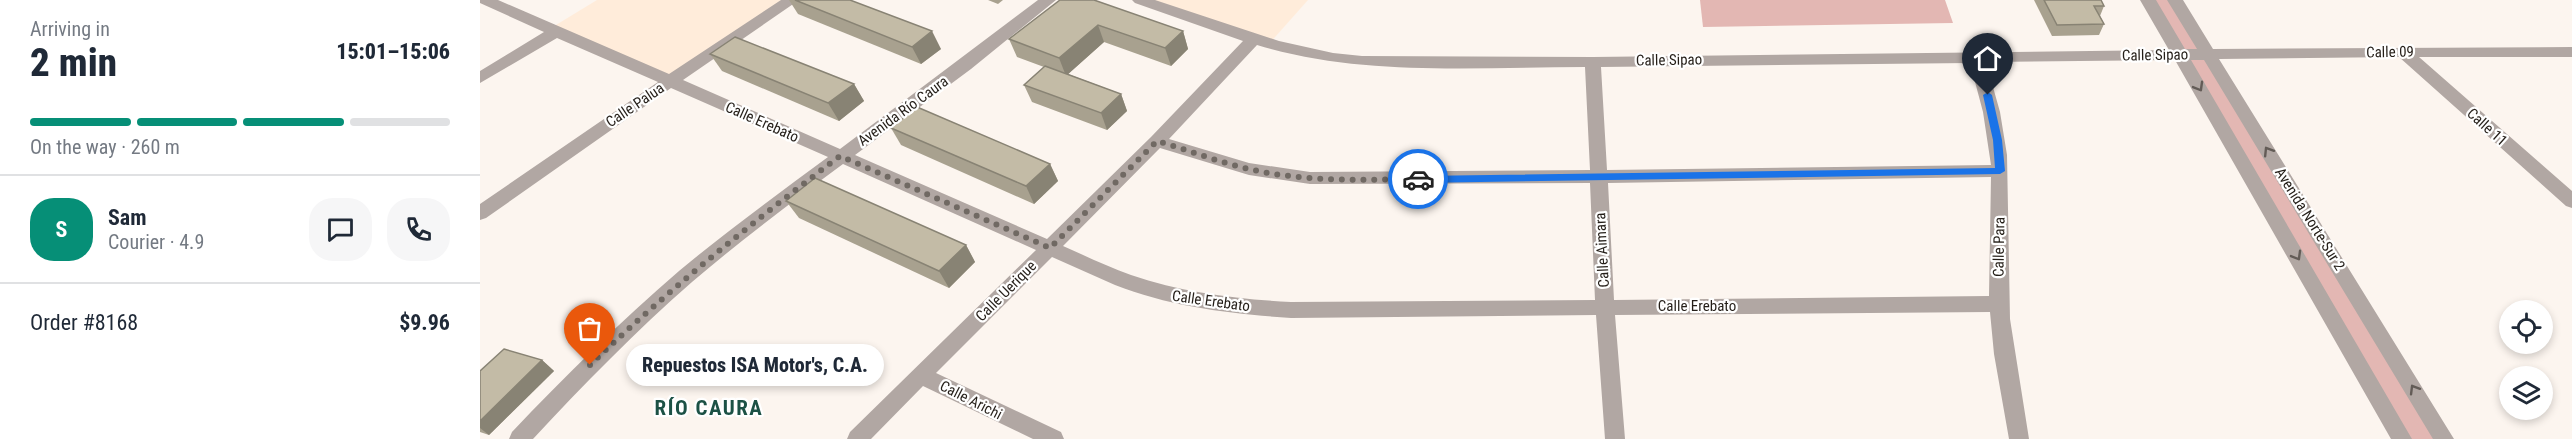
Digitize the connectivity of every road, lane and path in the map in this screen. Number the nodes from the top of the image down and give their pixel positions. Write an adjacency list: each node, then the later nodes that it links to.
1 (485, 0): 7 (street, Calle Erebato)
2 (791, 0): 16 (street, Calle Palua)
3 (1048, 0): 18 (street, Avenida Río Caura)
4 (1140, 0): 8 (street, Calle Sipao)
5 (2148, 0): 12 (street, Avenida Norte-Sur 2)
6 (2175, 0): 11 (street, Avenida Norte-Sur 2)
7 (557, 31): 15 (street); 16 (street, Calle Erebato)
8 (1254, 39): 14 (street, Calle Sipao); 17 (street, Calle Uerique)
9 (2403, 52): 10 (street, Calle 09); 11 (street, Calle 09); 21 (street, Calle 11)
10 (2572, 52)
11 (2208, 54): 12 (street, Calle Sipao); 33 (street, Avenida Norte-Sur 2, one-way to 11)
12 (2181, 55): 13 (street, Calle Sipao); 32 (street, Avenida Norte-Sur 2, one-way to 32)
13 (1976, 57): 14 (street, Calle Sipao); 19 (street, Calle Para)
14 (1593, 62): 20 (street, Calle Aimara)
15 (480, 78)
16 (670, 81): 18 (street, Calle Erebato); 22 (street, Calle Palua)
17 (1157, 141): 20 (street); 23 (street, Calle Uerique)
18 (840, 156): 23 (street, Calle Erebato); 27 (street, Avenida Río Caura)
19 (2000, 171): 20 (street); 24 (street, Calle Para)
20 (1599, 176): 25 (street, Calle Aimara)
21 (2572, 201)
22 (480, 213)
23 (1050, 248): 25 (street, Calle Erebato); 26 (street, Calle Uerique)
24 (1999, 304): 25 (street, Calle Erebato); 31 (street, Calle Para)
25 (1605, 306): 30 (street, Calle Aimara)
26 (922, 375): 28 (street, Calle Uerique); 29 (street, Calle Arichi)
27 (519, 439)
28 (857, 439)
29 (1054, 439)
30 (1615, 439)
31 (2019, 439)
32 (2402, 439)
33 (2444, 439)

